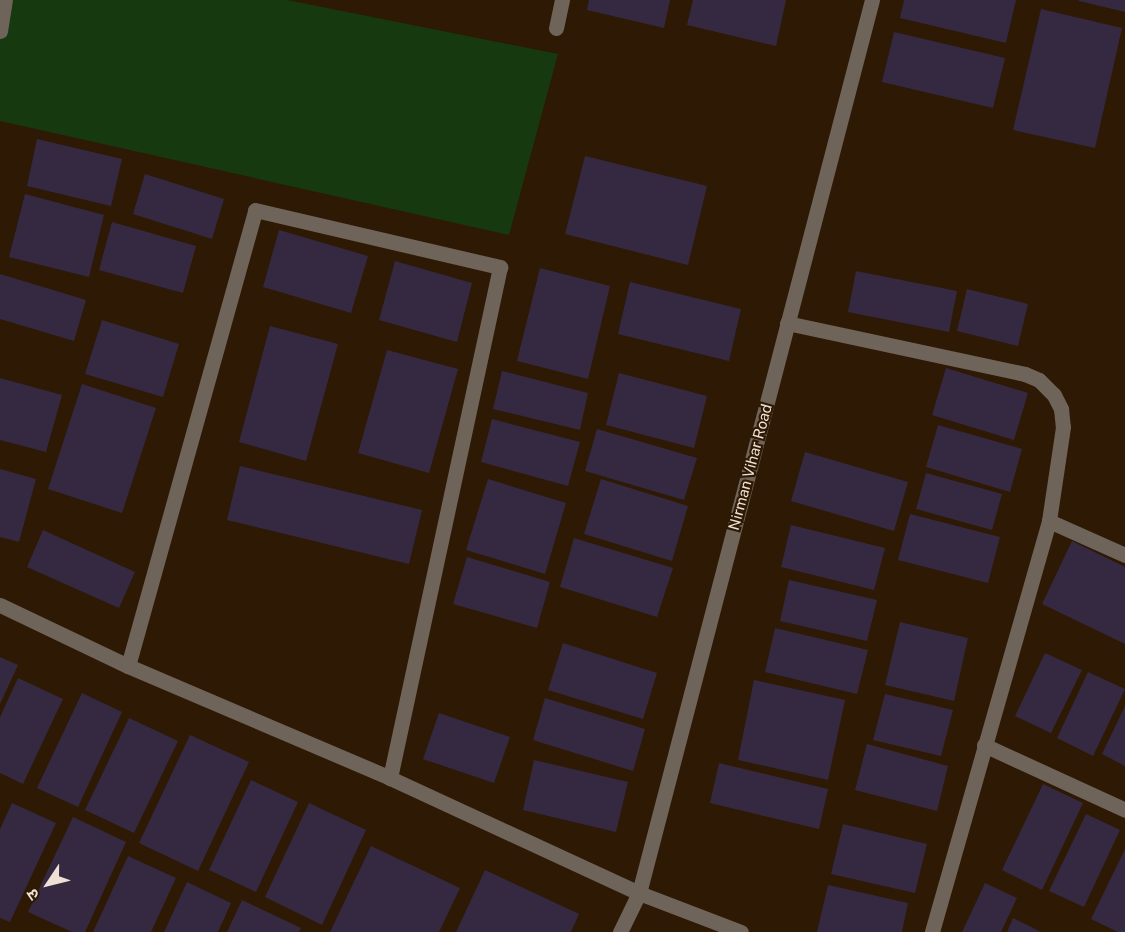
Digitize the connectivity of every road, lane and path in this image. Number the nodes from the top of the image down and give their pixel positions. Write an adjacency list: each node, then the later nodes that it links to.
1 (5, 0): 5 (street)
2 (562, 0): 4 (street)
3 (872, 0): 6 (street, Nirman Vihar Road)
4 (556, 28)
5 (0, 31)
6 (787, 323): 7 (street); 14 (street, Nirman Vihar Road)
7 (1048, 521): 8 (street); 11 (street)
8 (1125, 555)
9 (0, 605): 10 (street)
10 (128, 666): 12 (street); 12 (street)
11 (984, 746): 13 (street); 17 (street)
12 (390, 778): 14 (street)
13 (1125, 810)
14 (639, 892): 15 (street, Nirman Vihar Road); 16 (street)
15 (620, 932)
16 (741, 932)
17 (932, 932)

